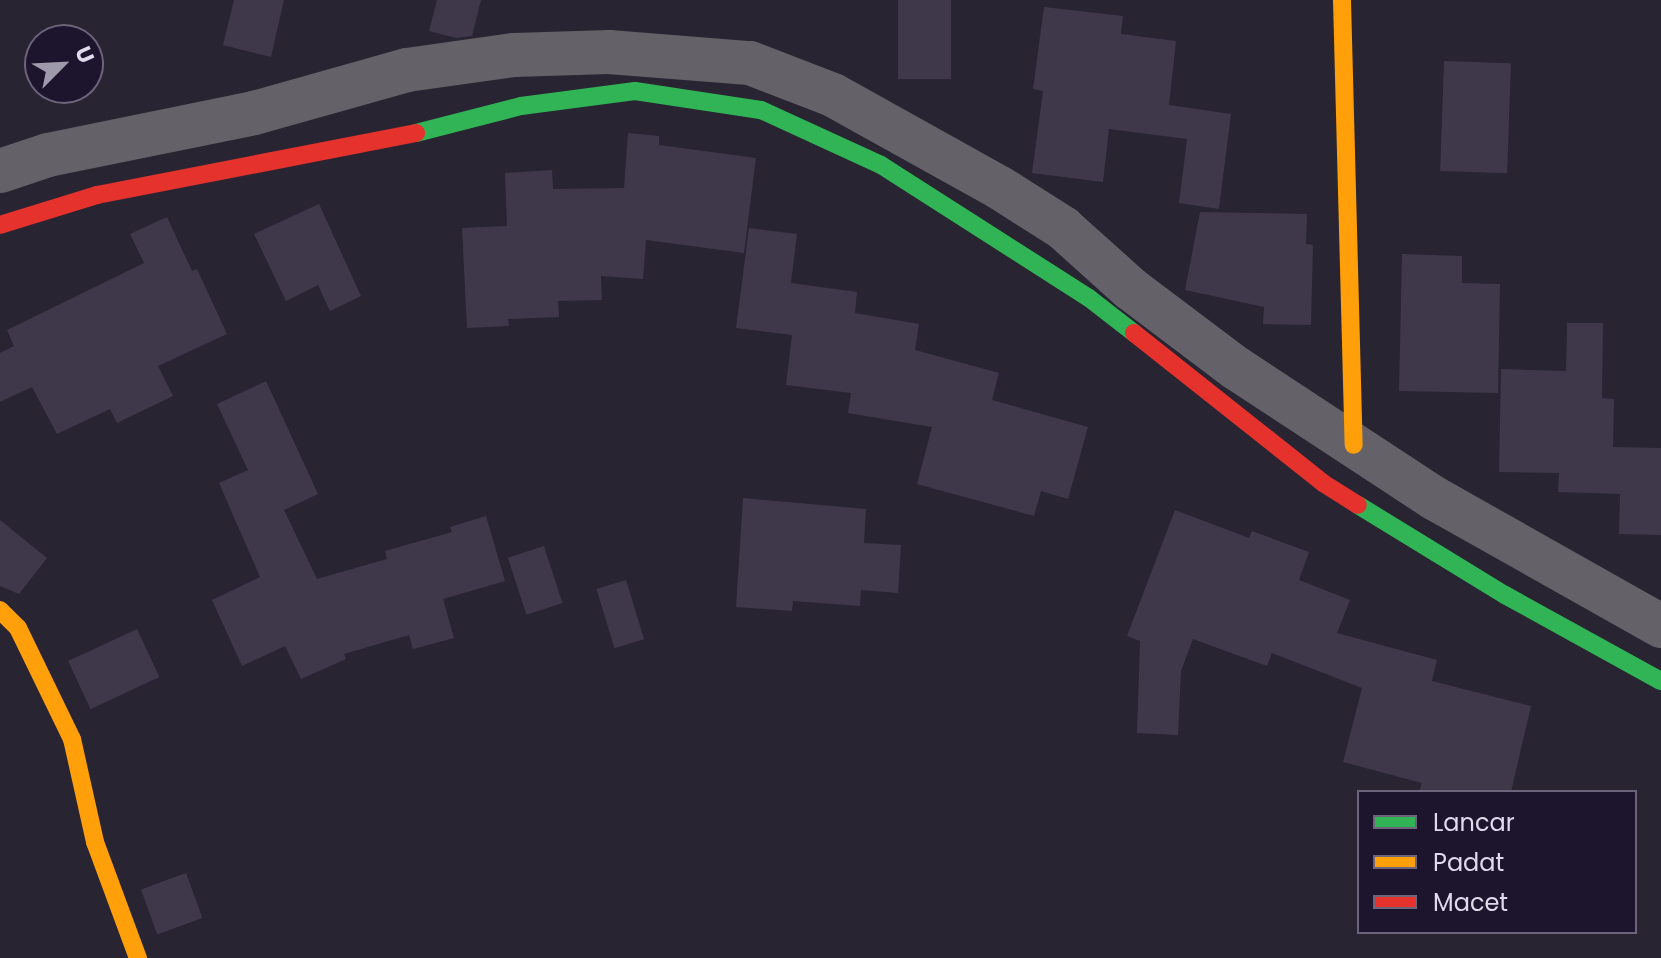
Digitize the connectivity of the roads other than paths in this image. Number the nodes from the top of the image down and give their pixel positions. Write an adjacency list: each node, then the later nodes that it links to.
1 (1342, 0): 8 (street)
2 (456, 64): 3 (street); 4 (street); 6 (street)
3 (846, 102): 5 (street); 8 (street)
4 (469, 120): 5 (street); 7 (street)
5 (831, 143): 10 (street)
6 (0, 171)
7 (0, 225)
8 (1354, 445): 9 (street)
9 (1405, 479): 10 (street); 12 (street)
10 (1383, 518): 13 (street)
11 (0, 610): 14 (street)
12 (1661, 626)
13 (1661, 681)
14 (138, 958)

